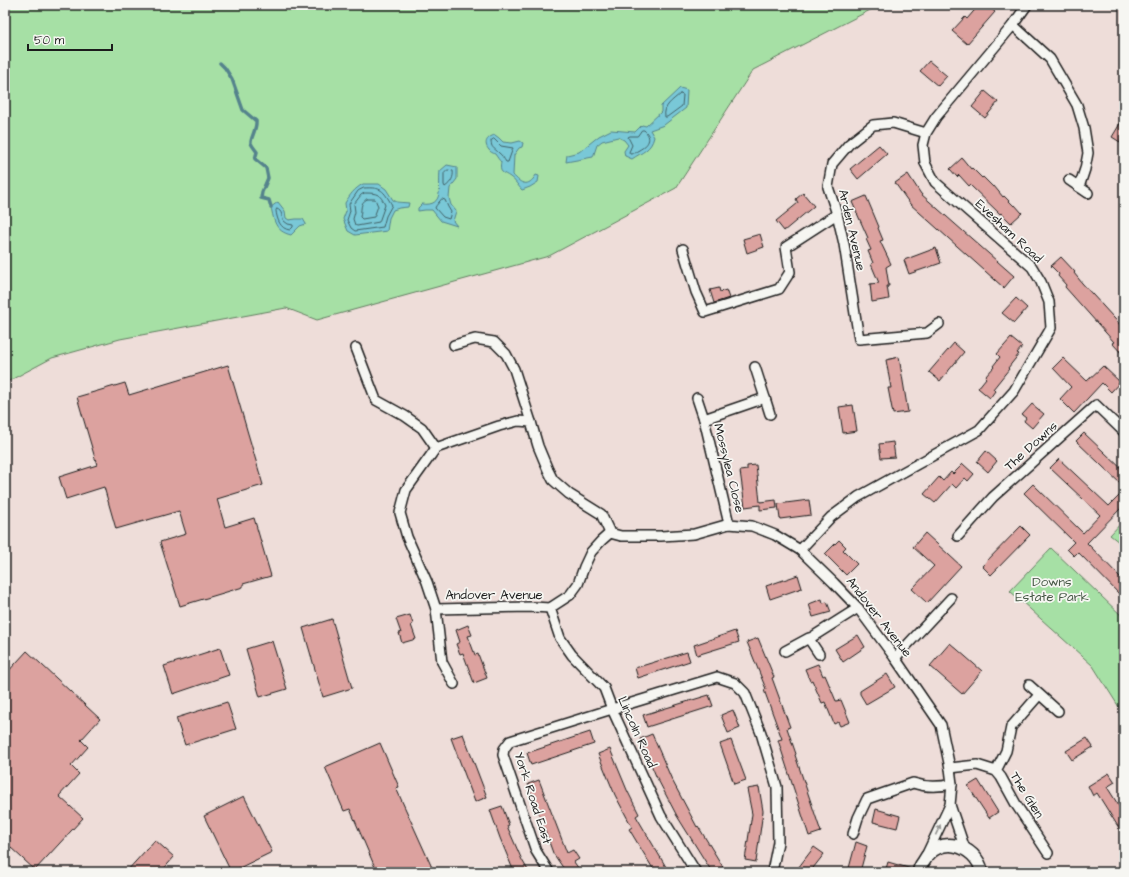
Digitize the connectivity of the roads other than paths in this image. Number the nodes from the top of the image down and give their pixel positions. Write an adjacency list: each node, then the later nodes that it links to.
1 (1028, 5): 2 (street, Evesham Road)
2 (1013, 25): 3 (street, Evesham Road); 5 (street)
3 (926, 133): 7 (street, Arden Avenue); 23 (street, Evesham Road)
4 (1069, 180): 5 (street)
5 (1079, 187): 6 (street)
6 (1088, 192)
7 (837, 214): 8 (street); 9 (street, Arden Avenue)
8 (683, 249)
9 (939, 324)
10 (454, 346): 17 (street)
11 (356, 348): 19 (street)
12 (755, 368): 14 (street)
13 (697, 398): 16 (street)
14 (765, 398): 15 (street); 16 (street, Mossylea Close)
15 (770, 414)
16 (704, 419): 20 (street, Mossylea Close)
17 (531, 422): 19 (street); 21 (street)
18 (1124, 432): 22 (street, The Downs)
19 (436, 448): 27 (street, Andover Avenue)
20 (729, 524): 21 (street, Andover Avenue); 23 (street, Andover Avenue)
21 (610, 533): 25 (street, Andover Avenue)
22 (958, 536)
23 (800, 550): 26 (street, Andover Avenue)
24 (951, 598): 31 (street)
25 (550, 608): 27 (street, Andover Avenue); 35 (street, Lincoln Road)
26 (858, 608): 28 (street); 31 (street, Andover Avenue)
27 (436, 609): 32 (street, Andover Avenue)
28 (809, 638): 29 (street); 30 (street)
29 (785, 651)
30 (819, 654)
31 (895, 658): 37 (street, Andover Avenue)
32 (454, 684)
33 (1029, 685): 34 (street)
34 (1039, 695): 36 (street); 38 (street)
35 (612, 709): 46 (street, York Road East); 47 (street, Lincoln Road); 48 (street, York Road East)
36 (1058, 711)
37 (950, 768): 38 (street, The Glen); 39 (street, Andover Avenue)
38 (996, 771): 43 (street, The Glen)
39 (952, 784): 40 (street, Andover Avenue); 41 (street)
40 (950, 805): 42 (street, Andover Avenue); 44 (street, Andover Avenue, one-way to 40)
41 (853, 834)
42 (965, 849): 44 (street); 45 (street)
43 (1048, 853)
44 (926, 856): 49 (street)
45 (980, 866): 50 (street)
46 (549, 872)
47 (696, 872)
48 (772, 872)
49 (919, 872)
50 (989, 872)

